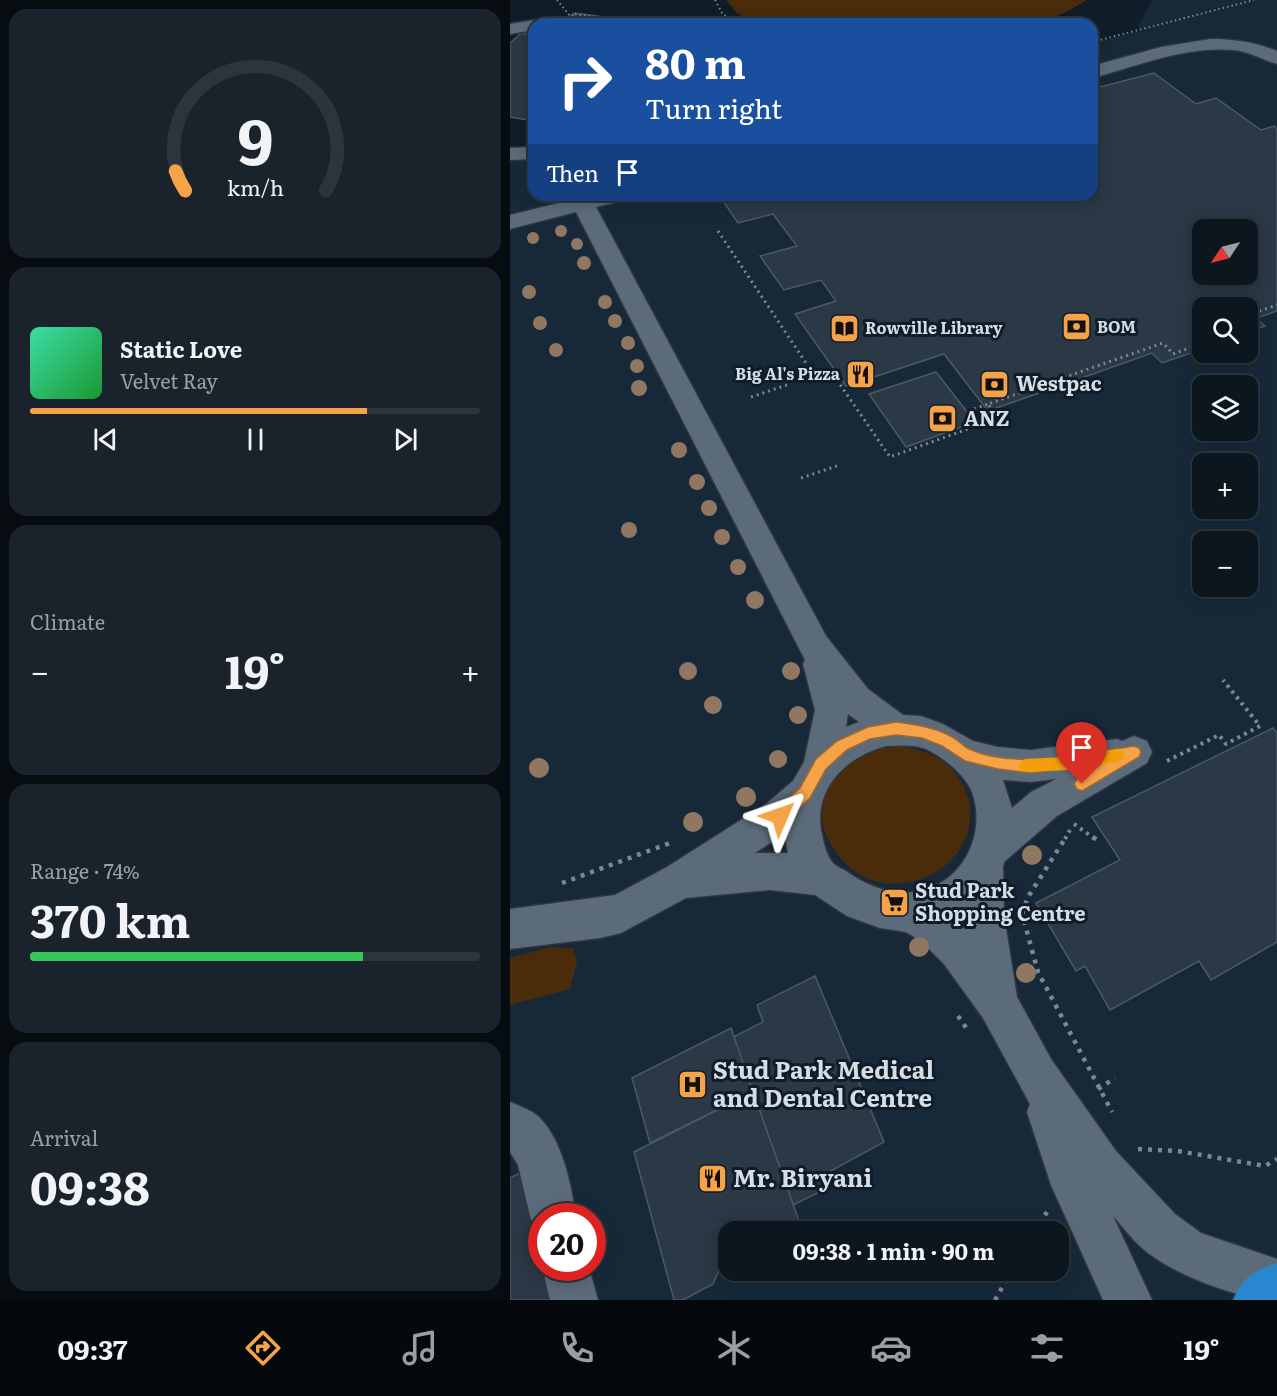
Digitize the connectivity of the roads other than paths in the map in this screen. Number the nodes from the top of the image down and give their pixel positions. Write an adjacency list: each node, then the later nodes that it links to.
1 (528, 25): 2 (lane)
2 (510, 29)
3 (1277, 58): 4 (lane)
4 (1098, 71)
5 (528, 153): 6 (lane)
6 (510, 154)
7 (594, 201): 8 (lane)
8 (583, 204): 9 (lane); 10 (lane)
9 (510, 222)
10 (814, 646): 11 (lane); 13 (lane)
11 (896, 729): 12 (lane); 13 (lane)
12 (965, 754): 14 (lane); 14 (lane)
13 (813, 778): 15 (lane); 16 (lane)
14 (987, 858): 17 (lane); 19 (lane)
15 (821, 878): 16 (lane); 17 (lane)
16 (681, 880): 18 (lane)
17 (911, 912): 19 (lane)
18 (510, 929)
19 (998, 1003): 20 (lane)
20 (1036, 1074): 24 (lane); 26 (lane)
21 (510, 1124): 22 (lane)
22 (549, 1203)
23 (569, 1281): 25 (lane)
24 (1277, 1285): 27 (highway)
25 (574, 1300)
26 (1128, 1300)
27 (1257, 1300)

